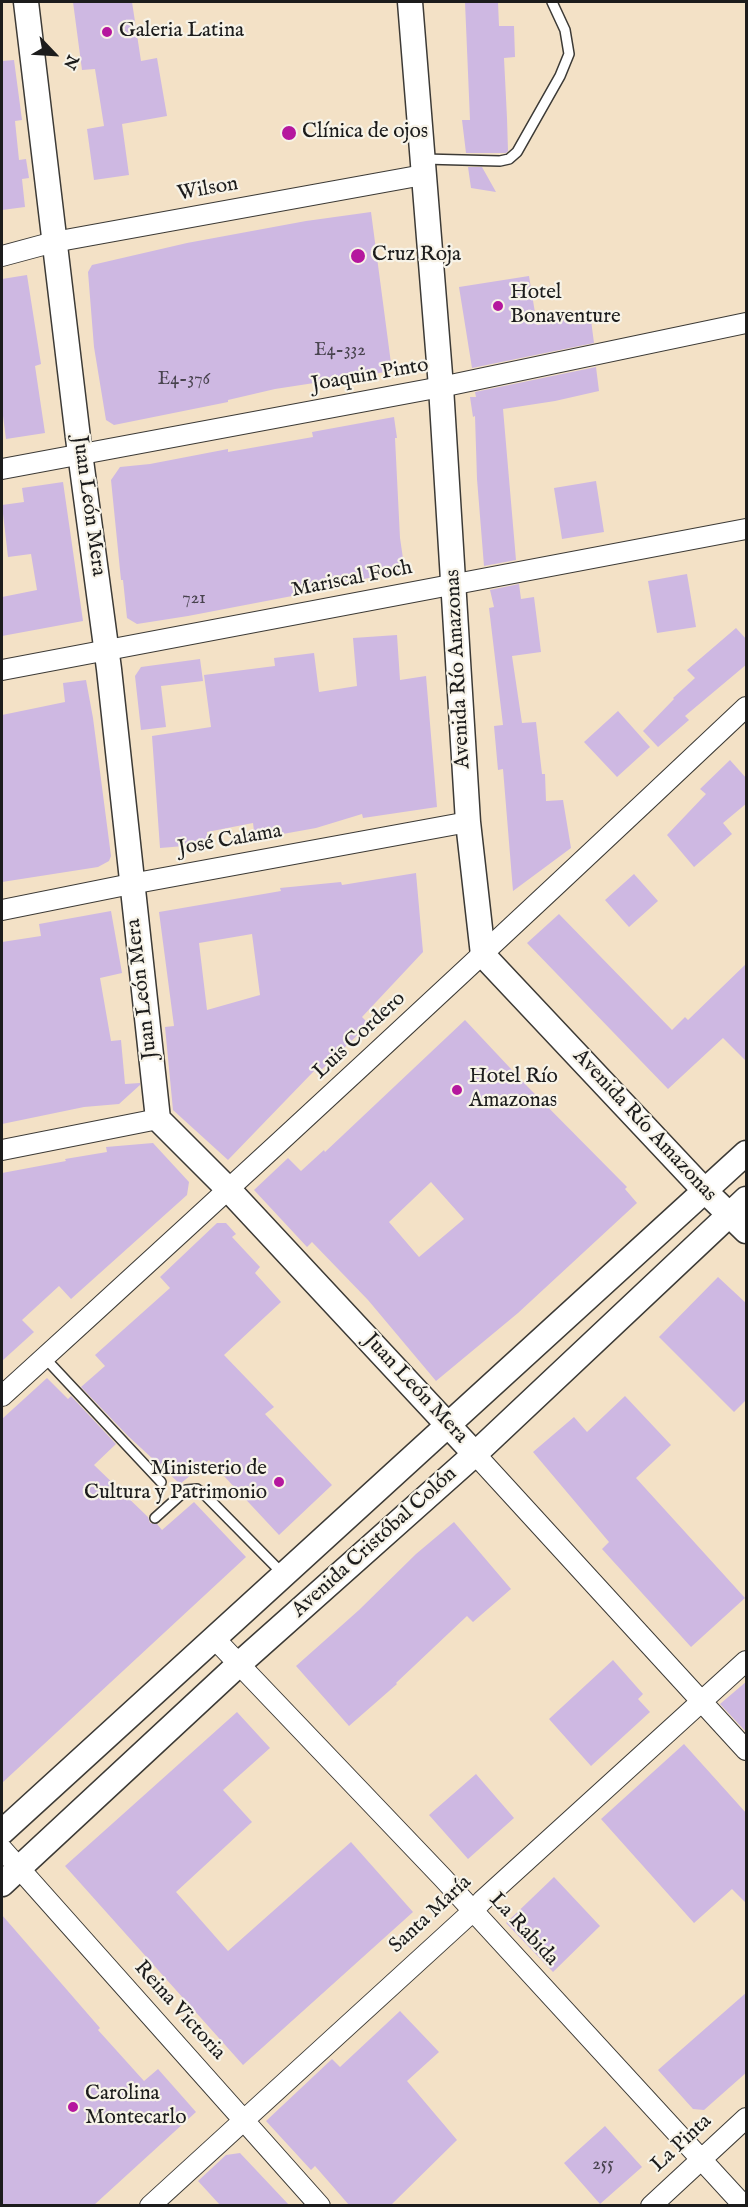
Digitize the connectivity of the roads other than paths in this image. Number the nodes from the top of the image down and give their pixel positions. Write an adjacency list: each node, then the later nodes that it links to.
1 (26, 2): 5 (street, Juan León Mera)
2 (410, 2): 4 (street, Avenida Río Amazonas)
3 (552, 2): 4 (lane)
4 (423, 167): 5 (street, Wilson); 8 (street, Avenida Río Amazonas)
5 (54, 242): 6 (street, Wilson); 9 (street, Juan León Mera)
6 (2, 256)
7 (747, 323): 8 (street, Joaquin Pinto)
8 (441, 387): 9 (street, Joaquin Pinto); 12 (street, Avenida Río Amazonas)
9 (81, 453): 10 (street, Joaquin Pinto); 13 (street, Juan León Mera)
10 (2, 469)
11 (747, 529): 12 (street, Mariscal Foch)
12 (454, 585): 13 (street, Mariscal Foch); 16 (street, Avenida Río Amazonas)
13 (106, 650): 14 (street, Mariscal Foch); 17 (street, Juan León Mera)
14 (2, 670)
15 (747, 707): 19 (street, Luis Cordero)
16 (468, 822): 17 (street, José Calama); 19 (street, Avenida Río Amazonas)
17 (131, 884): 18 (street, José Calama); 20 (street, Juan León Mera)
18 (2, 910)
19 (483, 955): 23 (street, Luis Cordero); 24 (street, Avenida Río Amazonas)
20 (158, 1119): 21 (street); 23 (street, Juan León Mera)
21 (2, 1150)
22 (747, 1153): 24 (street, Avenida Cristóbal Colón)
23 (229, 1190): 27 (street, Luis Cordero); 29 (street, Juan León Mera)
24 (705, 1191): 25 (street, Avenida Río Amazonas); 29 (street, Avenida Cristóbal Colón)
25 (738, 1206): 26 (street, Avenida Río Amazonas); 30 (street, Avenida Cristóbal Colón)
26 (747, 1231)
27 (44, 1357): 28 (street, Luis Cordero); 31 (lane)
28 (2, 1396)
29 (449, 1425): 30 (street, Juan León Mera); 33 (street, Avenida Cristóbal Colón)
30 (475, 1454): 36 (street, Avenida Cristóbal Colón); 37 (street, Juan León Mera)
31 (161, 1482)
32 (155, 1518): 33 (lane)
33 (284, 1575): 34 (street, Avenida Cristóbal Colón)
34 (214, 1638): 36 (street, La Rabida); 39 (street, Avenida Cristóbal Colón)
35 (747, 1661): 37 (street, Santa María)
36 (238, 1665): 41 (street, Avenida Cristóbal Colón); 42 (street, La Rabida)
37 (702, 1702): 38 (street, Juan León Mera); 42 (street, Santa María)
38 (747, 1750)
39 (2, 1832)
40 (2, 1849): 41 (street, Reina Victoria)
41 (10, 1876): 44 (street, Reina Victoria)
42 (473, 1911): 44 (street, Santa María); 45 (street, La Rabida)
43 (747, 2118): 45 (street, La Pinta)
44 (244, 2120): 46 (street, Santa María); 47 (street, Reina Victoria)
45 (701, 2159): 48 (street, La Pinta); 49 (street, La Rabida)
46 (150, 2205)
47 (320, 2205)
48 (651, 2205)
49 (744, 2205)

